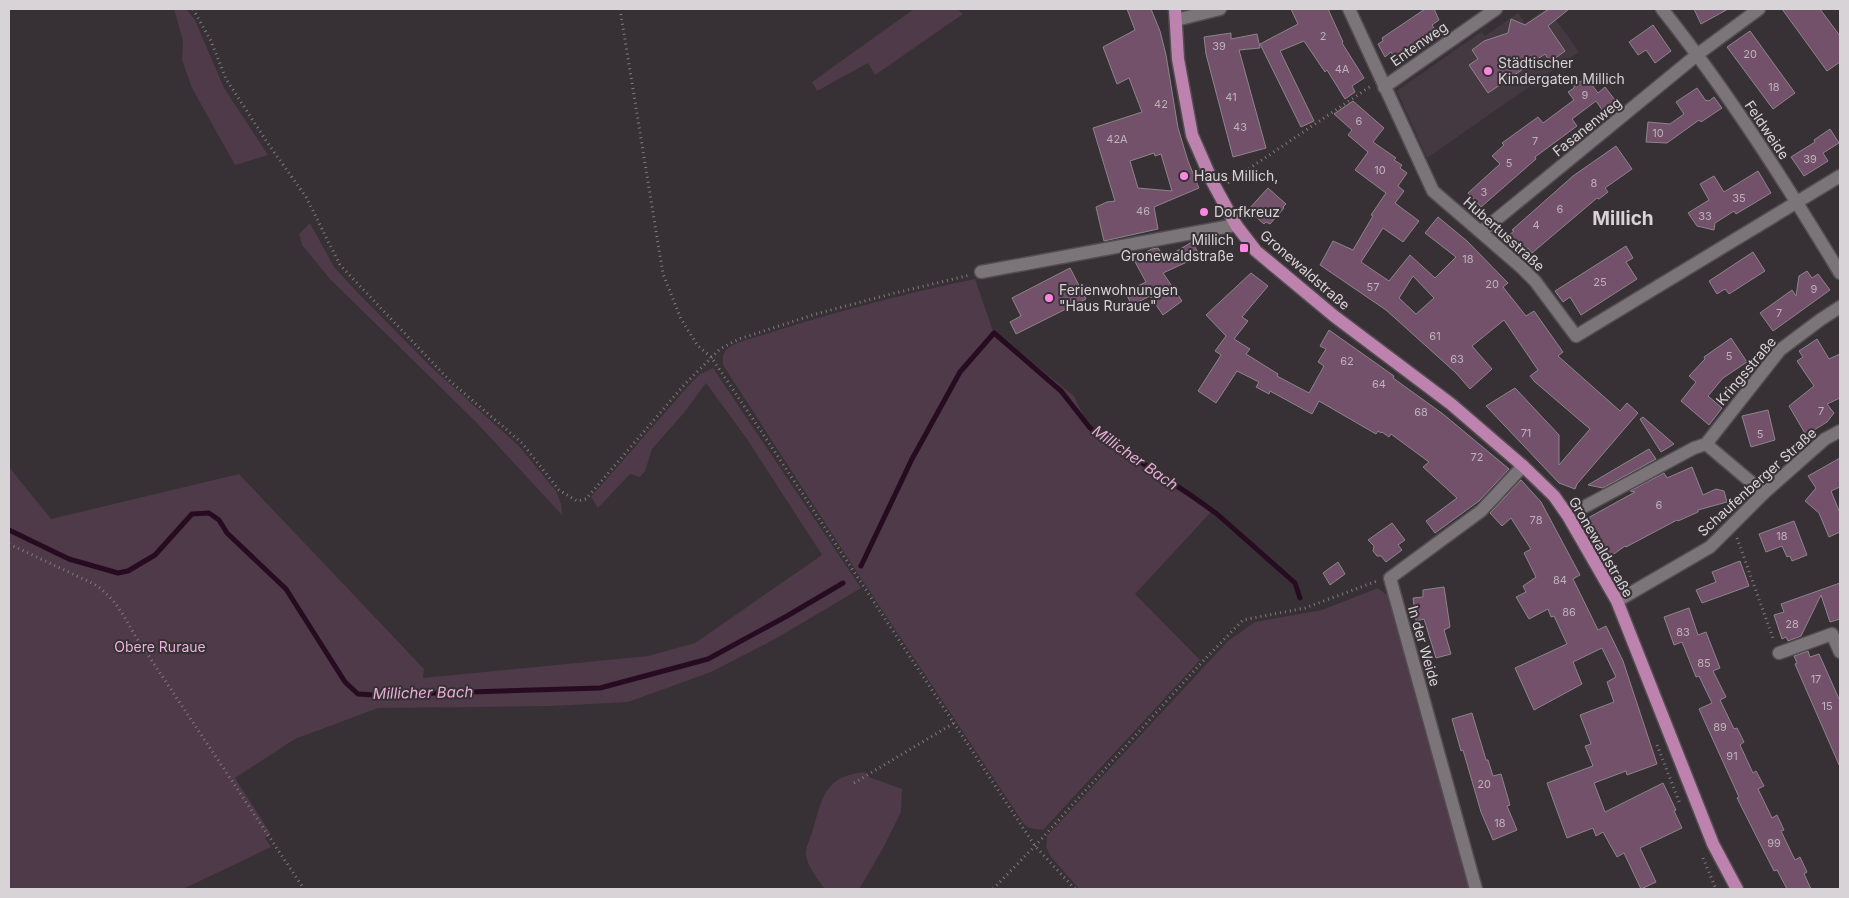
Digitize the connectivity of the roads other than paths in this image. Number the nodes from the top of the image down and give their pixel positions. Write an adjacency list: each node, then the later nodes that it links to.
1 (1220, 9): 6 (street)
2 (1350, 9): 8 (street, Hubertusstraße)
3 (1496, 9): 8 (street, Entenweg)
4 (1662, 9): 7 (street, Feldweide)
5 (1759, 9): 7 (street, Fasanenweg)
6 (1175, 14): 11 (main road, Gronewaldstraße)
7 (1698, 54): 10 (street, Feldweide); 12 (street, Fasanenweg)
8 (1382, 83): 12 (street, Hubertusstraße)
9 (1840, 176): 10 (street, Hubertusstraße)
10 (1797, 202): 12 (street, Hubertusstraße); 14 (street, Feldweide)
11 (1236, 225): 13 (street); 18 (main road, Gronewaldstraße)
12 (1482, 232)
13 (980, 272)
14 (1840, 273)
15 (1840, 307): 17 (street, Kringsstraße)
16 (1840, 431): 19 (street, Schaufenberger Straße)
17 (1706, 444): 19 (street); 20 (street, Kringsstraße)
18 (1523, 466): 21 (main road, Gronewaldstraße); 25 (street, In der Weide)
19 (1764, 494): 21 (street, Schaufenberger Straße)
20 (1582, 508)
21 (1617, 601): 26 (main road, Gronewaldstraße)
22 (1836, 633): 23 (street); 24 (street)
23 (1840, 652)
24 (1778, 653)
25 (1476, 889)
26 (1737, 889)

